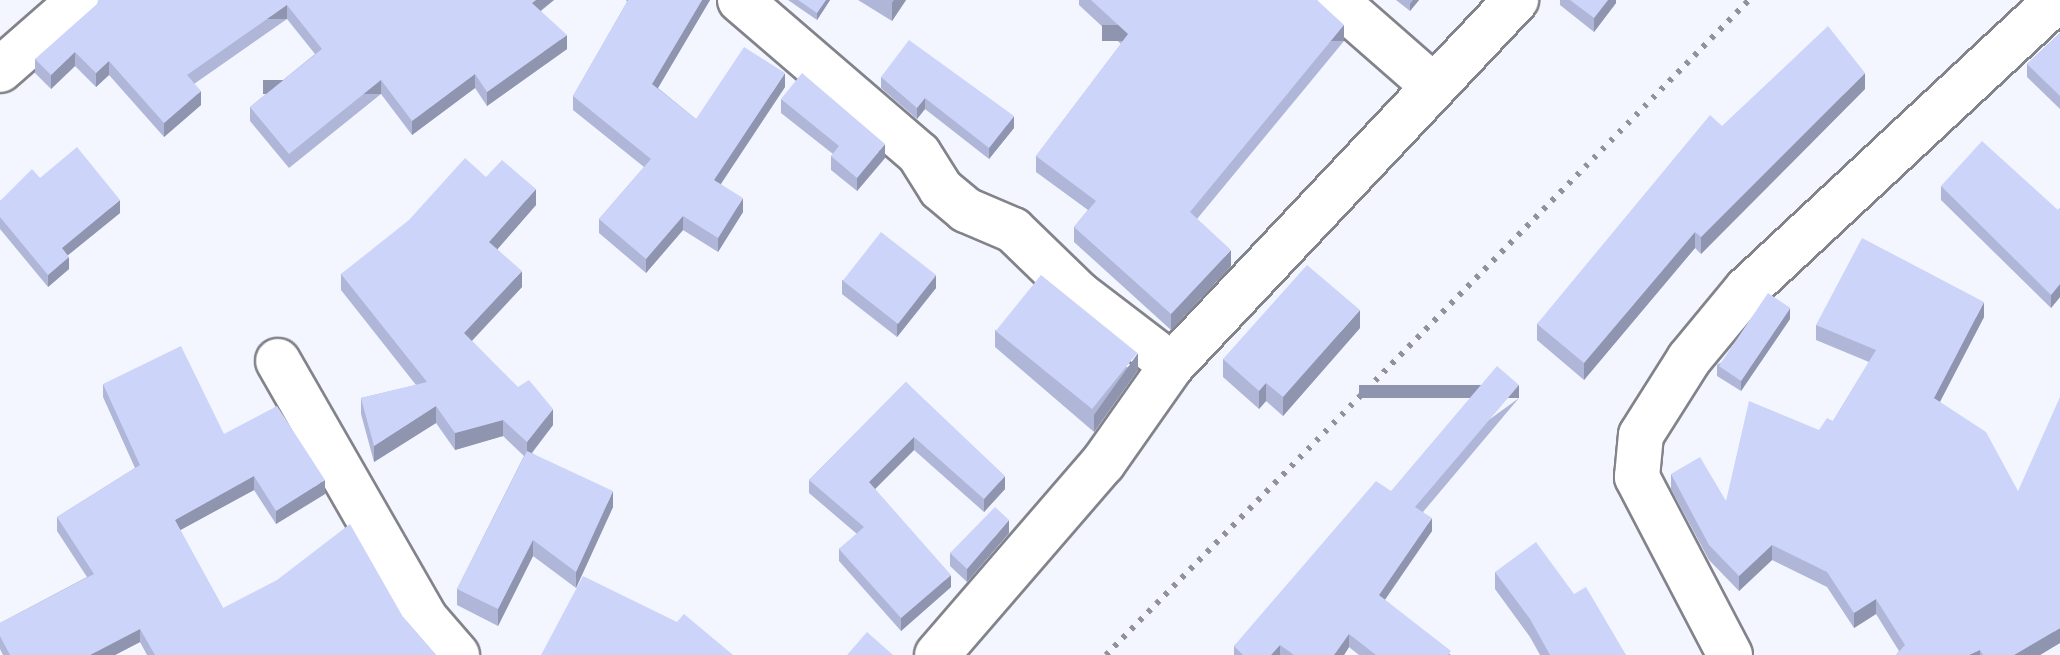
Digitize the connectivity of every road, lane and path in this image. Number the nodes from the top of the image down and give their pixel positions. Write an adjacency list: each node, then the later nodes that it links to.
1 (80, 0): 6 (street)
2 (740, 0): 9 (street)
3 (1335, 0): 7 (street)
4 (1516, 0): 7 (street)
5 (2056, 6): 12 (street)
6 (0, 70)
7 (1431, 84): 9 (street)
8 (278, 361): 10 (street)
9 (1172, 365): 11 (street)
10 (457, 655)
11 (937, 655)
12 (1730, 655)

